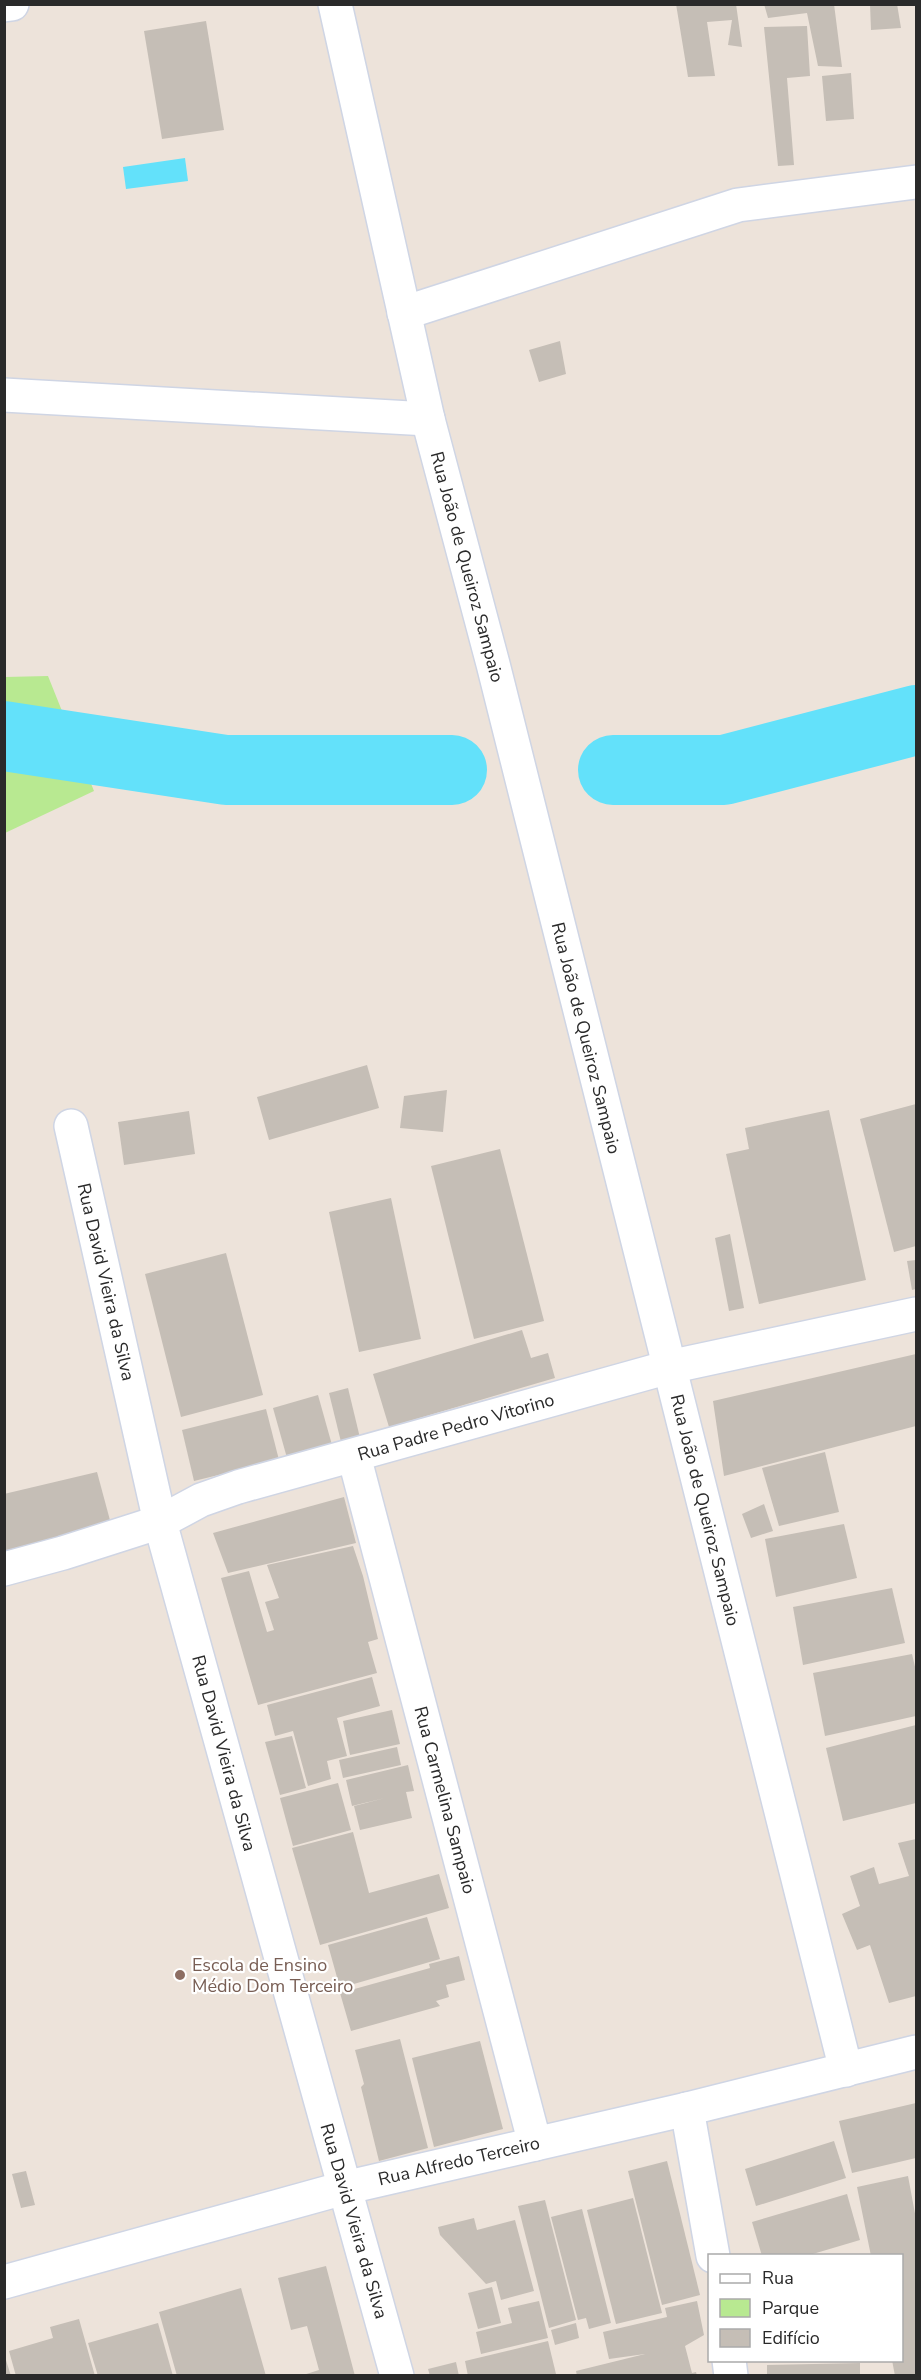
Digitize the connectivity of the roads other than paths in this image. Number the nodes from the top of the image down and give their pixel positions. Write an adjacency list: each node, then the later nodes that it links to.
1 (12, 4): 3 (street)
2 (335, 4): 5 (street, Rua João de Queiroz Sampaio)
3 (4, 5)
4 (916, 182): 5 (street)
5 (404, 313): 7 (street, Rua João de Queiroz Sampaio)
6 (4, 395): 7 (street)
7 (428, 419): 10 (street, Rua João de Queiroz Sampaio)
8 (71, 1126): 12 (street, Rua David Vieira da Silva)
9 (916, 1314): 10 (street, Rua Padre Pedro Vitorino)
10 (669, 1367): 11 (street, Rua Padre Pedro Vitorino); 15 (street, Rua João de Queiroz Sampaio)
11 (354, 1456): 12 (street, Rua Padre Pedro Vitorino); 17 (street, Rua Carmelina Sampaio)
12 (160, 1522): 13 (street, Rua Padre Pedro Vitorino); 18 (street, Rua David Vieira da Silva)
13 (4, 1569)
14 (916, 2052): 15 (street, Rua Alfredo Terceiro)
15 (846, 2070): 16 (street, Rua Alfredo Terceiro)
16 (687, 2109): 17 (street, Rua Alfredo Terceiro); 19 (street)
17 (535, 2144): 18 (street, Rua Alfredo Terceiro)
18 (344, 2188): 20 (street, Rua Alfredo Terceiro); 21 (street, Rua David Vieira da Silva)
19 (713, 2254)
20 (4, 2282)
21 (397, 2376)

